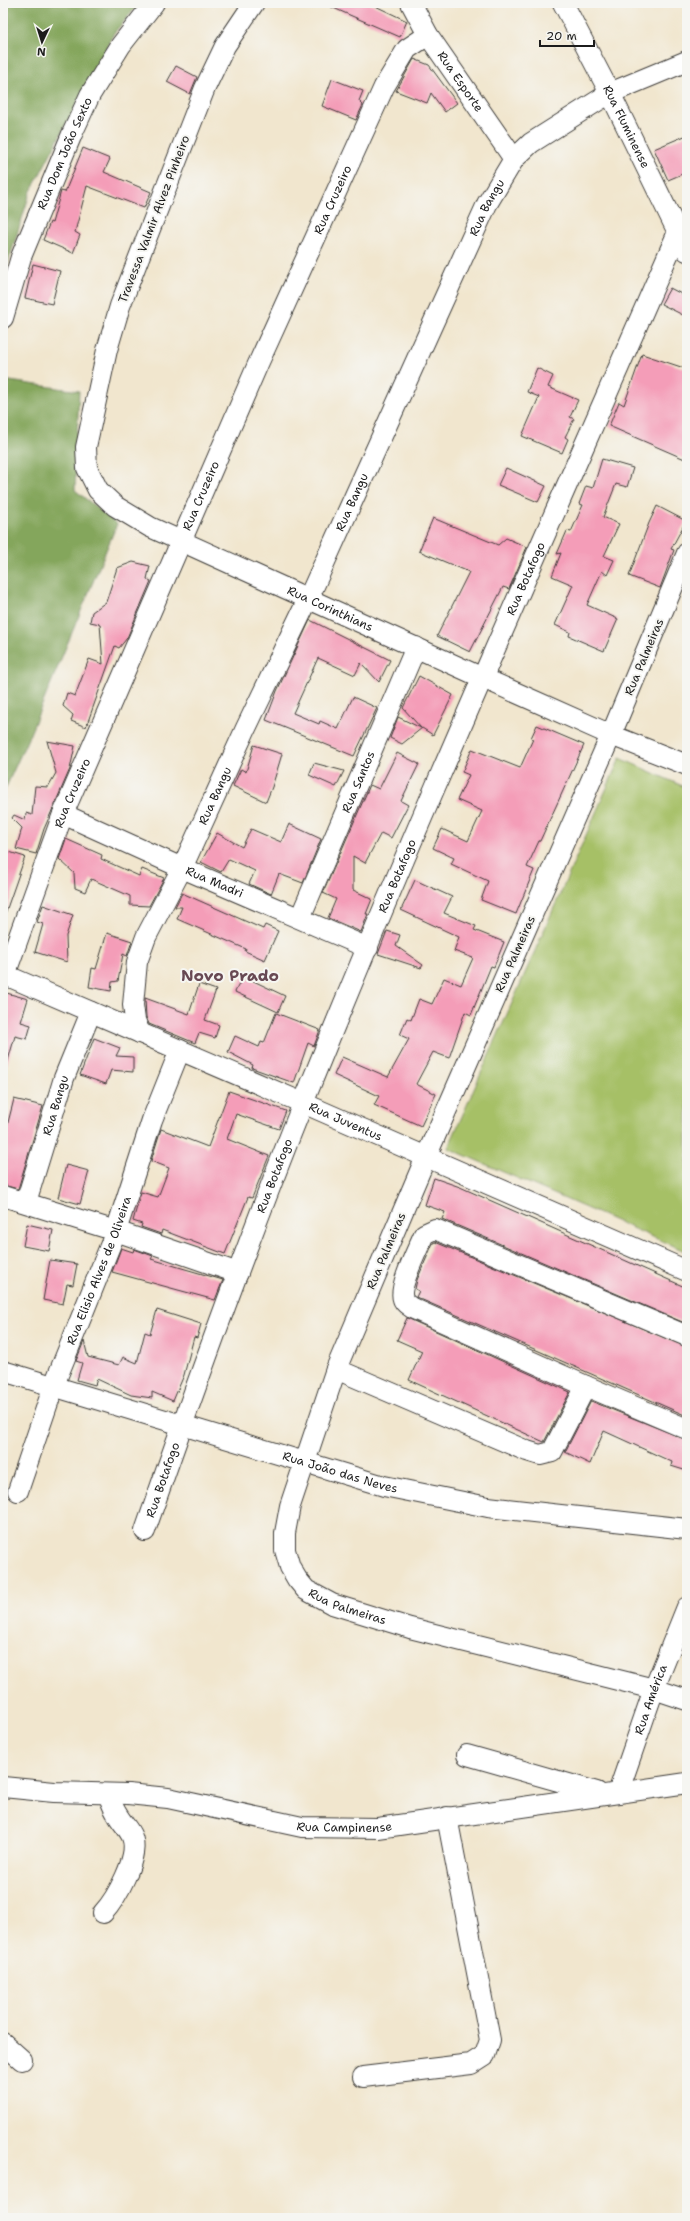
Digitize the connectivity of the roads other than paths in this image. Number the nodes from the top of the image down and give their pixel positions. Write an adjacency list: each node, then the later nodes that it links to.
1 (154, 3): 11 (street, Rua Dom João Sexto)
2 (254, 3): 12 (street, Travessa Valmir Alvez Pinheiro)
3 (411, 3): 5 (street, Rua Esporte)
4 (563, 3): 7 (street, Rua Fluminense)
5 (428, 35): 8 (street, Rua Esporte); 13 (street, Rua Cruzeiro)
6 (687, 61): 7 (street, Rua Bangu)
7 (610, 93): 8 (street, Rua Bangu); 9 (street, Rua Fluminense)
8 (514, 159): 15 (street, Rua Bangu)
9 (678, 232): 10 (street, Rua Fluminense); 17 (street, Rua Botafogo)
10 (687, 251)
11 (3, 318)
12 (86, 447): 13 (street, Rua Corinthians)
13 (181, 541): 15 (street, Rua Corinthians); 20 (street, Rua Cruzeiro)
14 (687, 553): 18 (street, Rua Palmeiras)
15 (309, 597): 16 (street, Rua Corinthians); 21 (street, Rua Bangu)
16 (416, 647): 17 (street, Rua Corinthians); 22 (street, Rua Santos)
17 (483, 678): 18 (street, Rua Corinthians); 23 (street, Rua Botafogo)
18 (611, 734): 19 (street, Rua Corinthians); 29 (street, Rua Palmeiras)
19 (687, 765)
20 (63, 814): 21 (street, Rua Madri); 24 (street, Rua Cruzeiro)
21 (182, 868): 22 (street, Rua Madri); 26 (street, Rua Bangu)
22 (300, 918): 23 (street, Rua Madri)
23 (368, 948): 28 (street, Rua Botafogo)
24 (4, 974): 25 (street, Rua Juventus)
25 (90, 1012): 26 (street, Rua Juventus); 31 (street, Rua Bangu)
26 (140, 1033): 27 (street, Rua Juventus)
27 (180, 1050): 28 (street, Rua Juventus); 32 (street, Rua Elisio Alves de Oliveira)
28 (303, 1103): 29 (street, Rua Juventus); 34 (street, Rua Botafogo)
29 (426, 1157): 33 (street, Rua Juventus); 36 (street, Rua Palmeiras)
30 (3, 1196): 31 (street)
31 (26, 1202): 32 (street)
32 (116, 1231): 34 (street); 38 (street, Rua Elisio Alves de Oliveira)
33 (687, 1271)
34 (238, 1273): 40 (street, Rua Botafogo)
35 (687, 1336): 39 (street)
36 (336, 1369): 39 (street); 42 (street, Rua Palmeiras)
37 (3, 1371): 38 (street, Rua João das Neves)
38 (54, 1385): 40 (street, Rua João das Neves); 43 (street, Rua Elisio Alves de Oliveira)
39 (586, 1386): 41 (street)
40 (181, 1426): 42 (street, Rua João das Neves); 45 (street, Rua Botafogo)
41 (687, 1429)
42 (304, 1463): 44 (street, Rua João das Neves); 47 (street, Rua Palmeiras)
43 (18, 1491)
44 (687, 1530)
45 (145, 1531)
46 (687, 1607): 47 (street, Rua América)
47 (654, 1689): 48 (street, Rua Palmeiras); 53 (street, Rua América)
48 (687, 1700)
49 (467, 1755): 53 (street)
50 (687, 1783): 53 (street, Rua Campinense)
51 (3, 1787): 52 (street, Rua Campinense)
52 (108, 1794): 54 (street, Rua Campinense); 55 (street)
53 (612, 1794): 54 (street, Rua Campinense)
54 (447, 1817): 58 (street)
55 (103, 1913)
56 (3, 2043): 57 (street)
57 (22, 2060)
58 (363, 2077)

